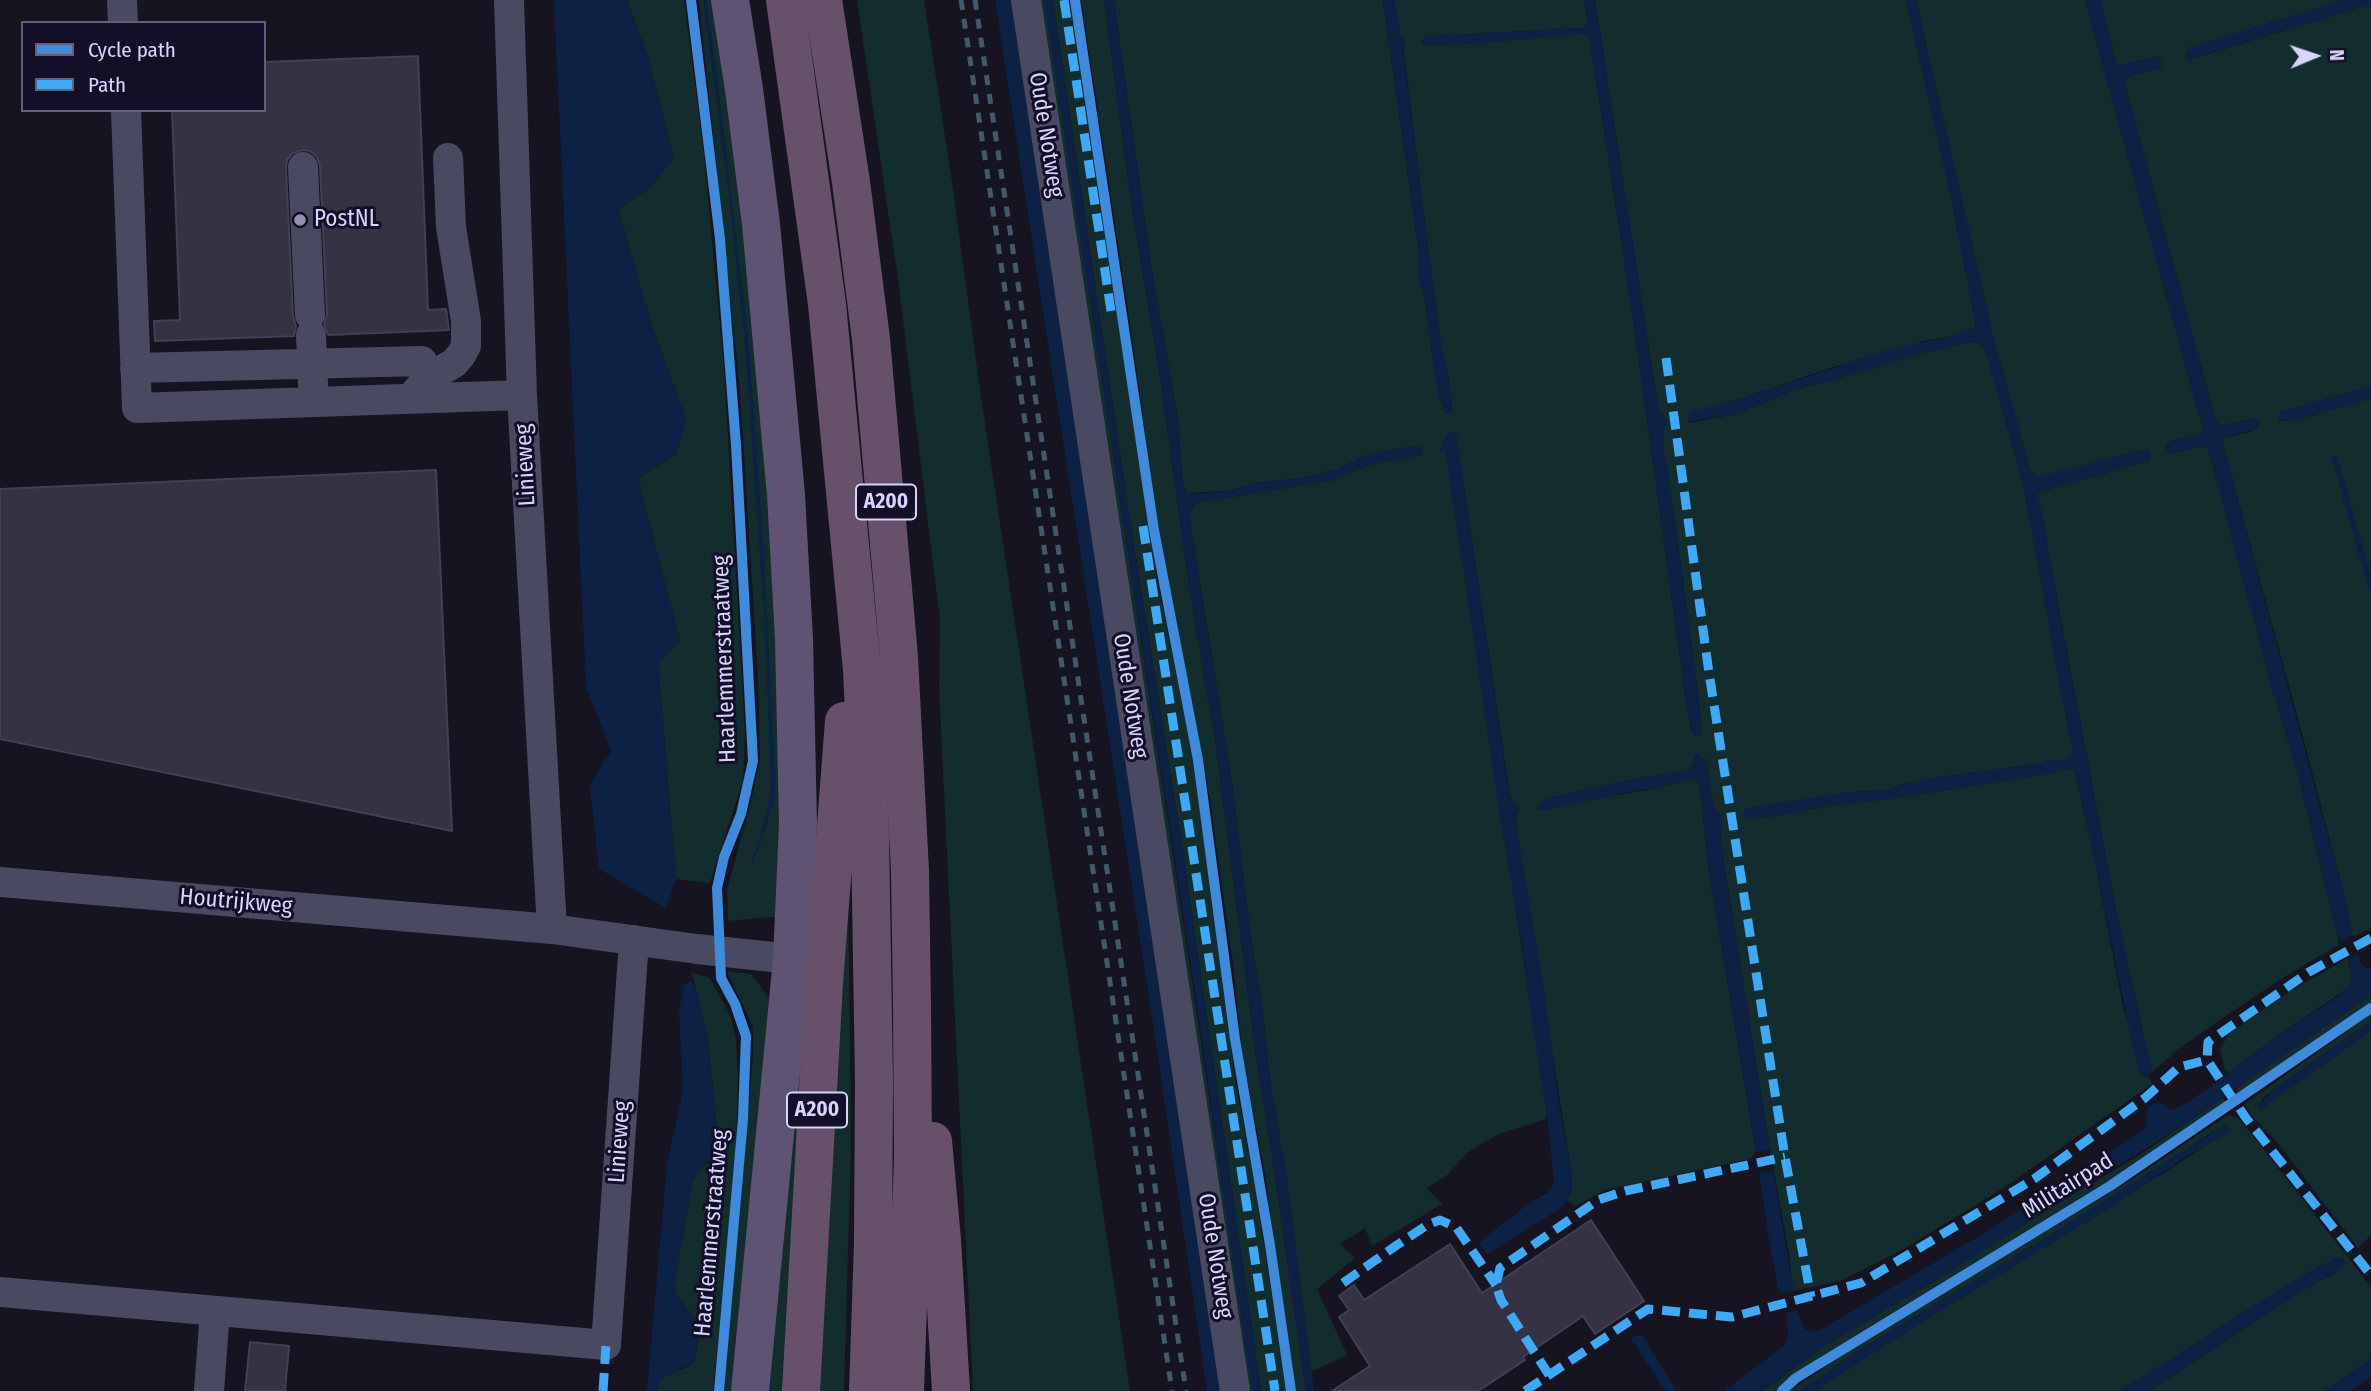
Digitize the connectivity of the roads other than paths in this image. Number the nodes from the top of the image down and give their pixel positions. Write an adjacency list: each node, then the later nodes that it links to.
1 (122, 0): 7 (street)
2 (509, 0): 14 (street, Linieweg)
3 (730, 0): 20 (main road)
4 (785, 0): 16 (highway, A200)
5 (823, 0): 21 (highway, A200)
6 (1026, 0): 30 (street, Oude Notweg)
7 (123, 21)
8 (126, 112): 12 (street)
9 (448, 158): 13 (street)
10 (303, 167): 11 (street)
11 (311, 338): 12 (street); 13 (street); 15 (street)
12 (135, 368): 15 (street)
13 (419, 389): 14 (street); 15 (street)
14 (522, 395): 18 (street, Linieweg)
15 (314, 402)
16 (854, 583): 26 (highway, A200); 27 (highway, A200)
17 (0, 881): 18 (street, Houtrijkweg)
18 (552, 929): 19 (street)
19 (634, 940): 20 (street); 23 (street, Linieweg)
20 (792, 960): 25 (main road)
21 (912, 1007): 28 (highway, A200); 29 (highway, A200)
22 (0, 1292): 23 (street)
23 (215, 1311): 24 (street)
24 (209, 1391)
25 (750, 1391)
26 (802, 1391)
27 (868, 1391)
28 (905, 1391)
29 (951, 1391)
30 (1235, 1391)

